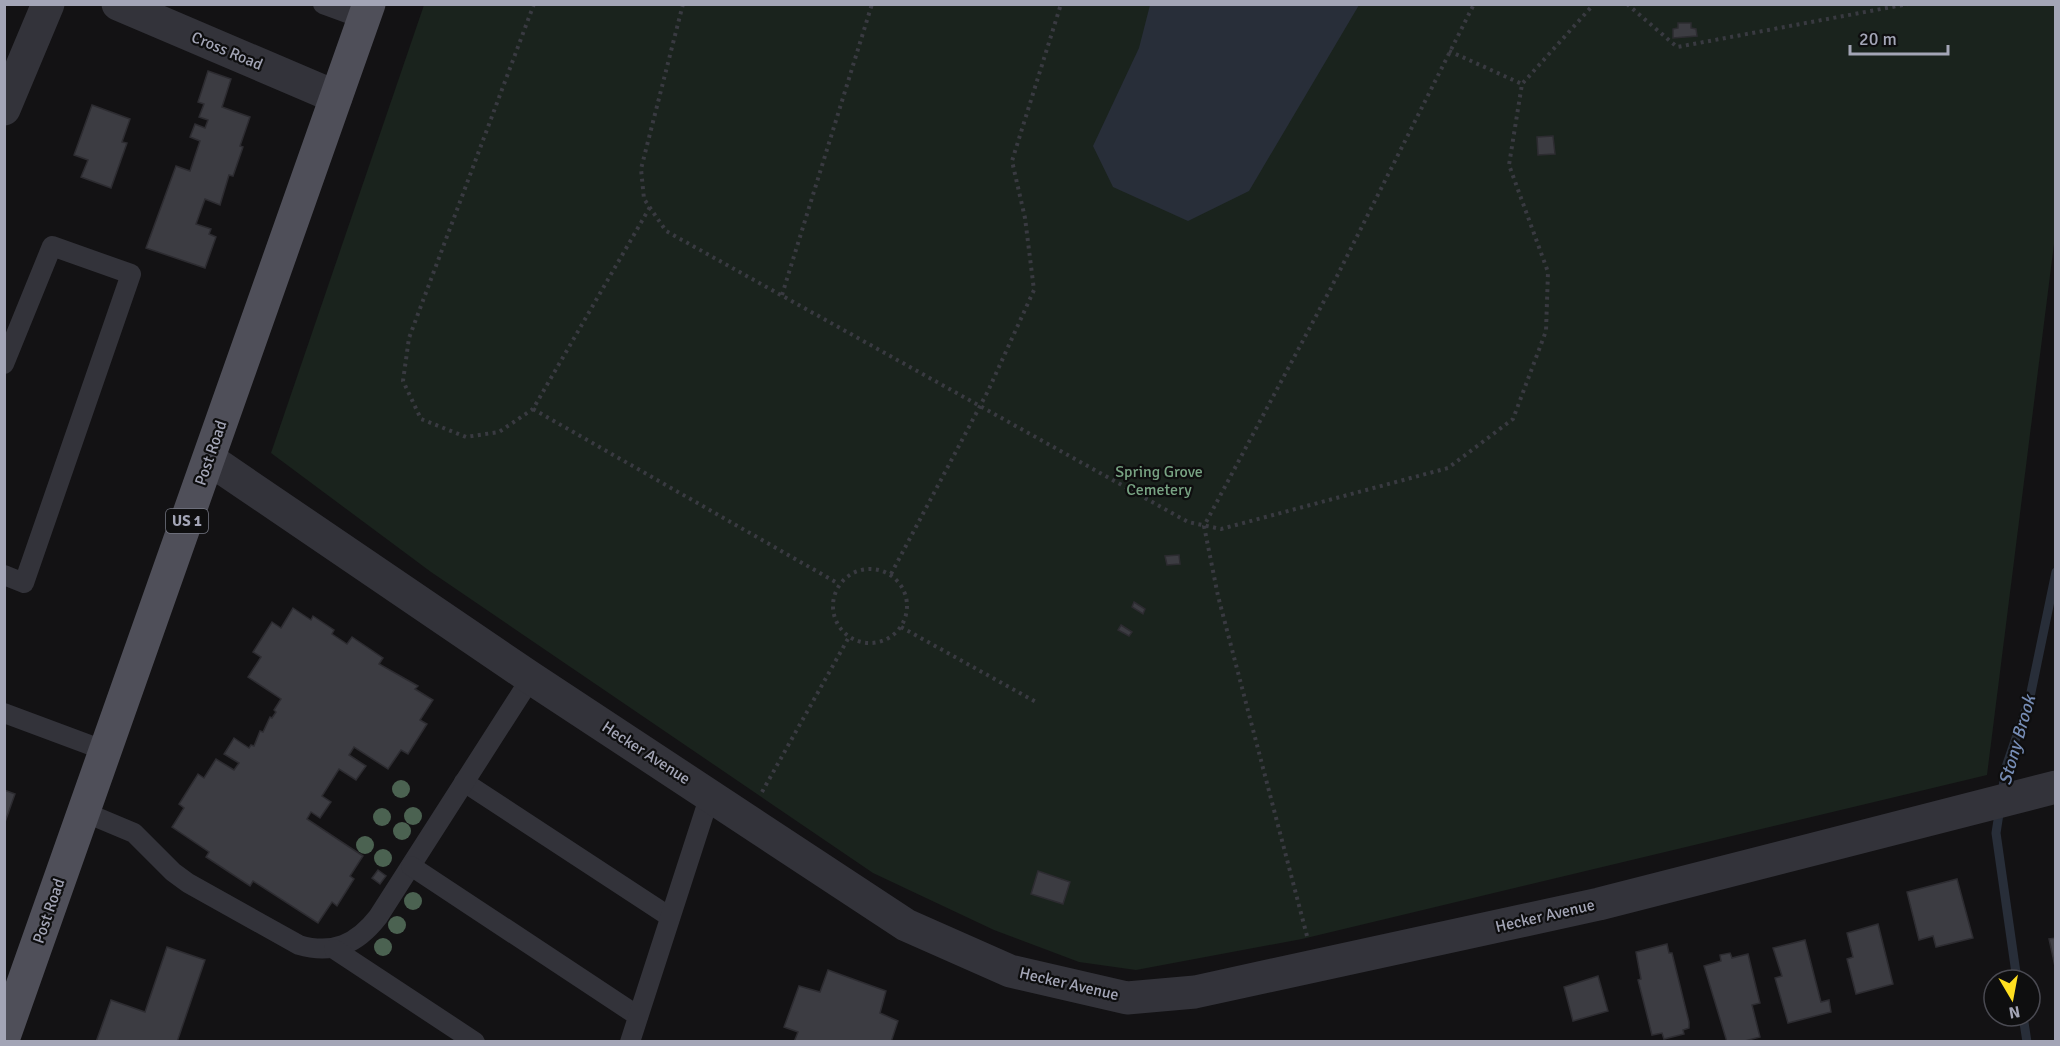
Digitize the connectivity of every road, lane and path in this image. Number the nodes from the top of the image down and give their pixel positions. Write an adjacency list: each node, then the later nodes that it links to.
1 (48, 4): 16 (street)
2 (118, 4): 15 (street, Cross Road)
3 (323, 4): 12 (lane)
4 (534, 4): 21 (path)
5 (683, 4): 17 (path)
6 (872, 4): 18 (path)
7 (1061, 4): 20 (path)
8 (1474, 4): 13 (path)
9 (1594, 4): 14 (path)
10 (1627, 4): 11 (path)
11 (1908, 4)
12 (366, 12): 15 (main road, Post Road / US 1)
13 (1449, 51): 14 (path); 23 (path)
14 (1522, 84): 23 (path)
15 (336, 98): 22 (main road, Post Road / US 1)
16 (4, 109)
17 (650, 207): 18 (path); 21 (path)
18 (783, 295): 20 (path)
19 (4, 364): 25 (lane)
20 (980, 406): 23 (path); 24 (path)
21 (533, 410): 26 (path)
22 (209, 459): 29 (street, Hecker Avenue); 32 (main road, Post Road / US 1)
23 (1204, 526): 41 (path)
24 (891, 574): 26 (path); 27 (path)
25 (4, 576)
26 (839, 584): 28 (path)
27 (902, 627): 28 (path); 30 (path)
28 (849, 637): 37 (path)
29 (531, 678): 33 (lane); 35 (street, Hecker Avenue)
30 (1036, 702)
31 (4, 713): 32 (lane)
32 (106, 751): 36 (main road, Post Road / US 1)
33 (464, 783): 38 (lane); 39 (lane)
34 (2055, 788): 41 (street, Hecker Avenue)
35 (710, 795): 37 (street, Hecker Avenue); 39 (lane)
36 (84, 812): 40 (lane); 43 (main road, Post Road / US 1)
37 (747, 819): 41 (street, Hecker Avenue)
38 (411, 866): 40 (lane); 42 (lane)
39 (670, 917): 42 (lane)
40 (334, 950): 44 (lane)
41 (1314, 965)
42 (638, 1016): 45 (lane)
43 (4, 1037)
44 (475, 1041)
45 (630, 1041)

